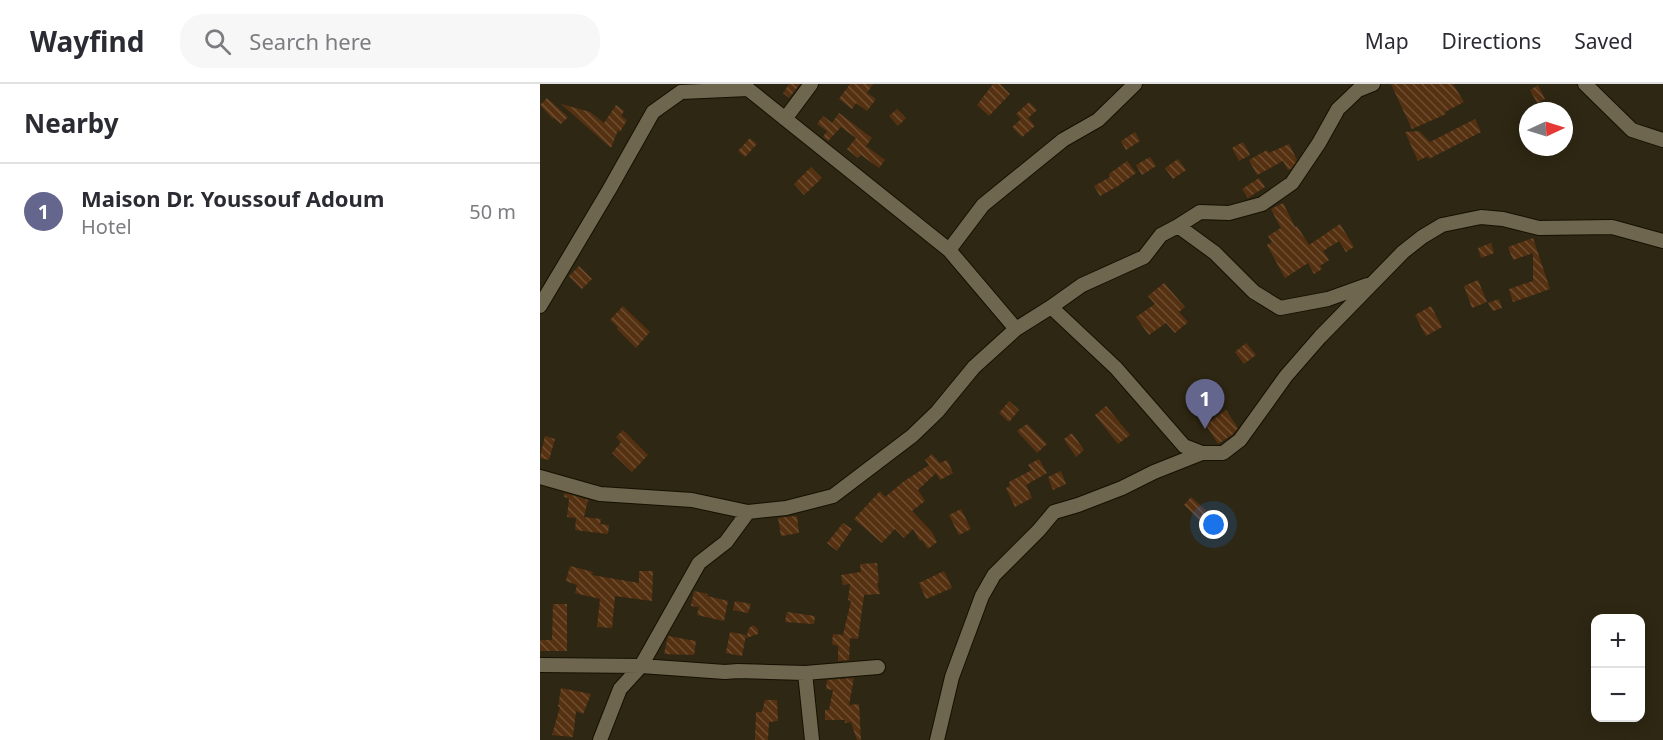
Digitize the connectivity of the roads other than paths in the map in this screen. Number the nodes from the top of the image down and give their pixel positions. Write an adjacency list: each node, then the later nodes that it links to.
1 (811, 84): 5 (street)
2 (1135, 84): 9 (street)
3 (1373, 84): 7 (street)
4 (1585, 84): 6 (street)
5 (785, 118): 9 (street); 11 (street)
6 (1663, 140)
7 (1178, 226): 10 (street); 12 (street)
8 (1663, 241): 10 (street)
9 (949, 250): 13 (street)
10 (1372, 283): 14 (street)
11 (540, 306)
12 (1051, 307): 13 (street); 14 (street)
13 (1016, 328): 16 (street)
14 (1202, 453): 23 (street)
15 (540, 477): 16 (street)
16 (748, 512): 18 (street)
17 (540, 664): 18 (street)
18 (641, 666): 20 (street); 21 (street)
19 (878, 667): 20 (street)
20 (805, 673): 22 (street)
21 (600, 740)
22 (812, 740)
23 (937, 740)

